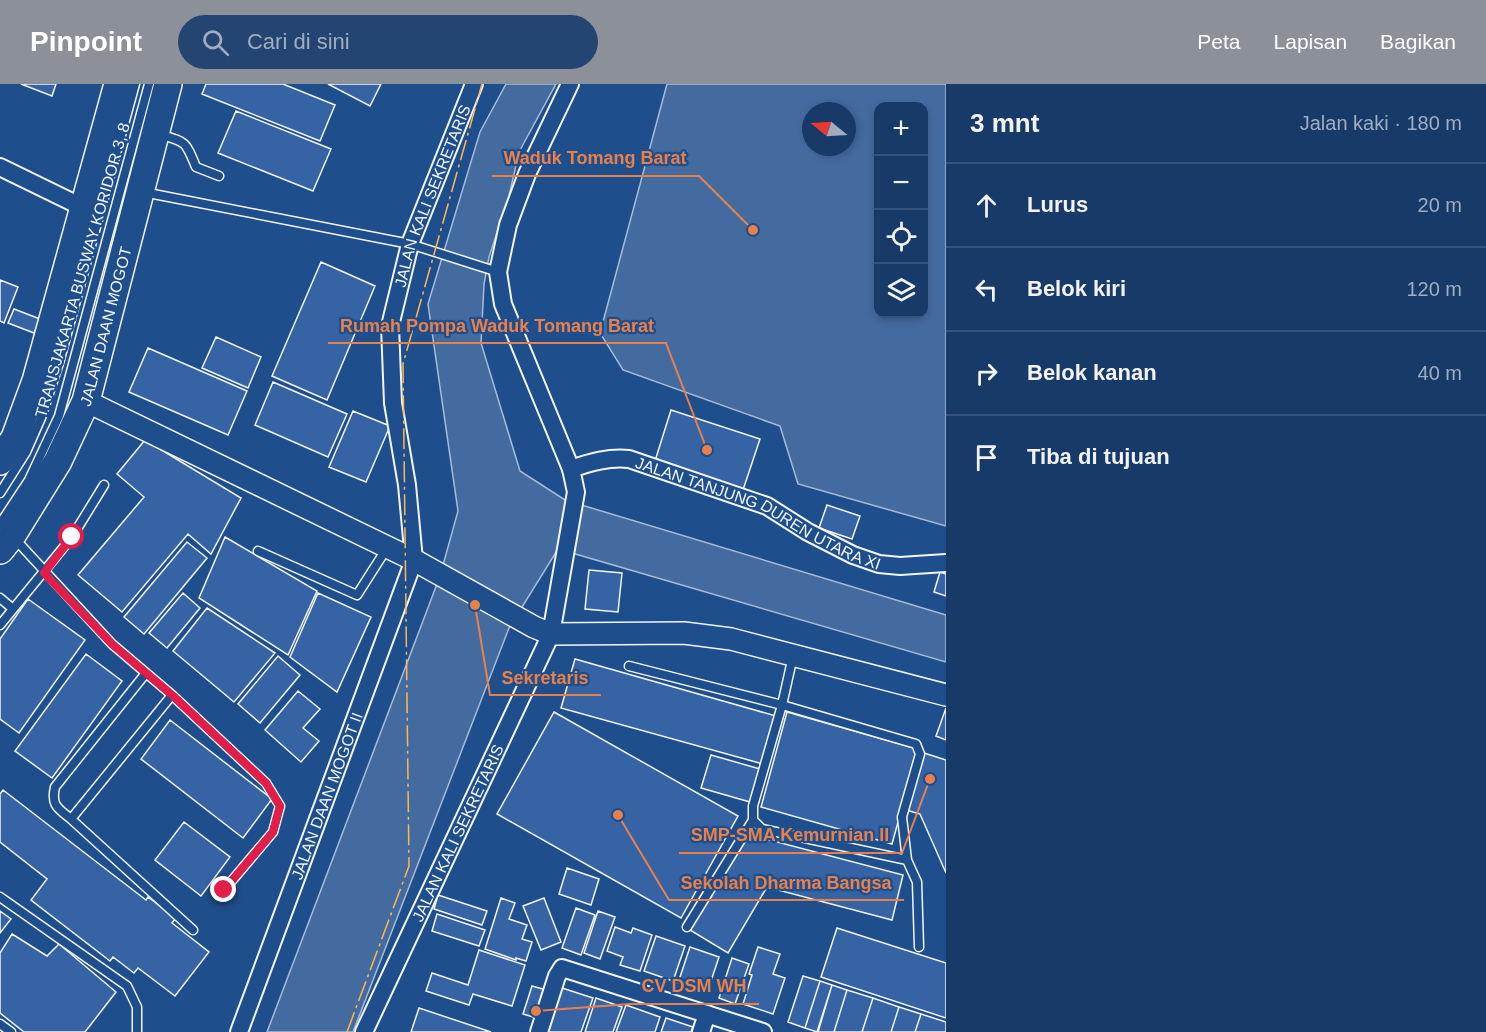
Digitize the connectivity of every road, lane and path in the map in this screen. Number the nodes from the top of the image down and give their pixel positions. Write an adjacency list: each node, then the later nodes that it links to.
1 (118, 84): 11 (highway)
2 (135, 84): 19 (lane, TRANSJAKARTA BUSWAY KORIDOR 3, 8)
3 (149, 84): 20 (lane, TRANSJAKARTA BUSWAY KORIDOR 3, 8)
4 (168, 84): 7 (highway, JALAN DAAN MOGOT)
5 (474, 84): 12 (street, JALAN KALI SEKRETARIS)
6 (570, 84): 13 (street, JALAN KALI SEKRETARIS)
7 (155, 133): 9 (lane); 10 (highway, JALAN DAAN MOGOT)
8 (0, 167): 11 (street)
9 (219, 176)
10 (139, 191): 12 (lane); 14 (highway, JALAN DAAN MOGOT)
11 (84, 208): 15 (highway)
12 (410, 244): 13 (lane); 24 (street, JALAN KALI SEKRETARIS)
13 (496, 272): 17 (street, JALAN KALI SEKRETARIS)
14 (86, 401): 20 (highway, JALAN DAAN MOGOT); 21 (street)
15 (7, 432): 16 (highway)
16 (0, 461)
17 (571, 469): 23 (street, JALAN TANJUNG DUREN UTARA XI); 29 (street, JALAN KALI SEKRETARIS)
18 (104, 485): 25 (lane)
19 (0, 493)
20 (4, 537): 25 (lane)
21 (388, 548): 22 (lane); 24 (street)
22 (258, 551)
23 (946, 563)
24 (421, 564): 29 (street); 48 (street, JALAN DAAN MOGOT II)
25 (44, 573): 27 (lane); 32 (lane)
26 (0, 598): 27 (lane)
27 (13, 609): 28 (lane)
28 (0, 625)
29 (542, 631): 30 (street); 49 (street, JALAN KALI SEKRETARIS)
30 (793, 655): 34 (street); 35 (lane)
31 (629, 666): 35 (lane)
32 (146, 673): 33 (lane); 36 (lane)
33 (172, 695): 36 (lane); 39 (lane)
34 (946, 695)
35 (782, 705): 37 (lane); 38 (lane)
36 (71, 819): 42 (lane)
37 (753, 820): 38 (lane); 41 (lane)
38 (907, 860): 43 (lane)
39 (224, 890)
40 (0, 897): 47 (lane)
41 (687, 927)
42 (193, 930)
43 (918, 947)
44 (707, 1014): 50 (street); 51 (street); 52 (street)
45 (0, 1024): 46 (lane)
46 (11, 1032)
47 (137, 1032)
48 (239, 1032)
49 (364, 1032)
50 (539, 1032)
51 (701, 1032)
52 (763, 1032)

